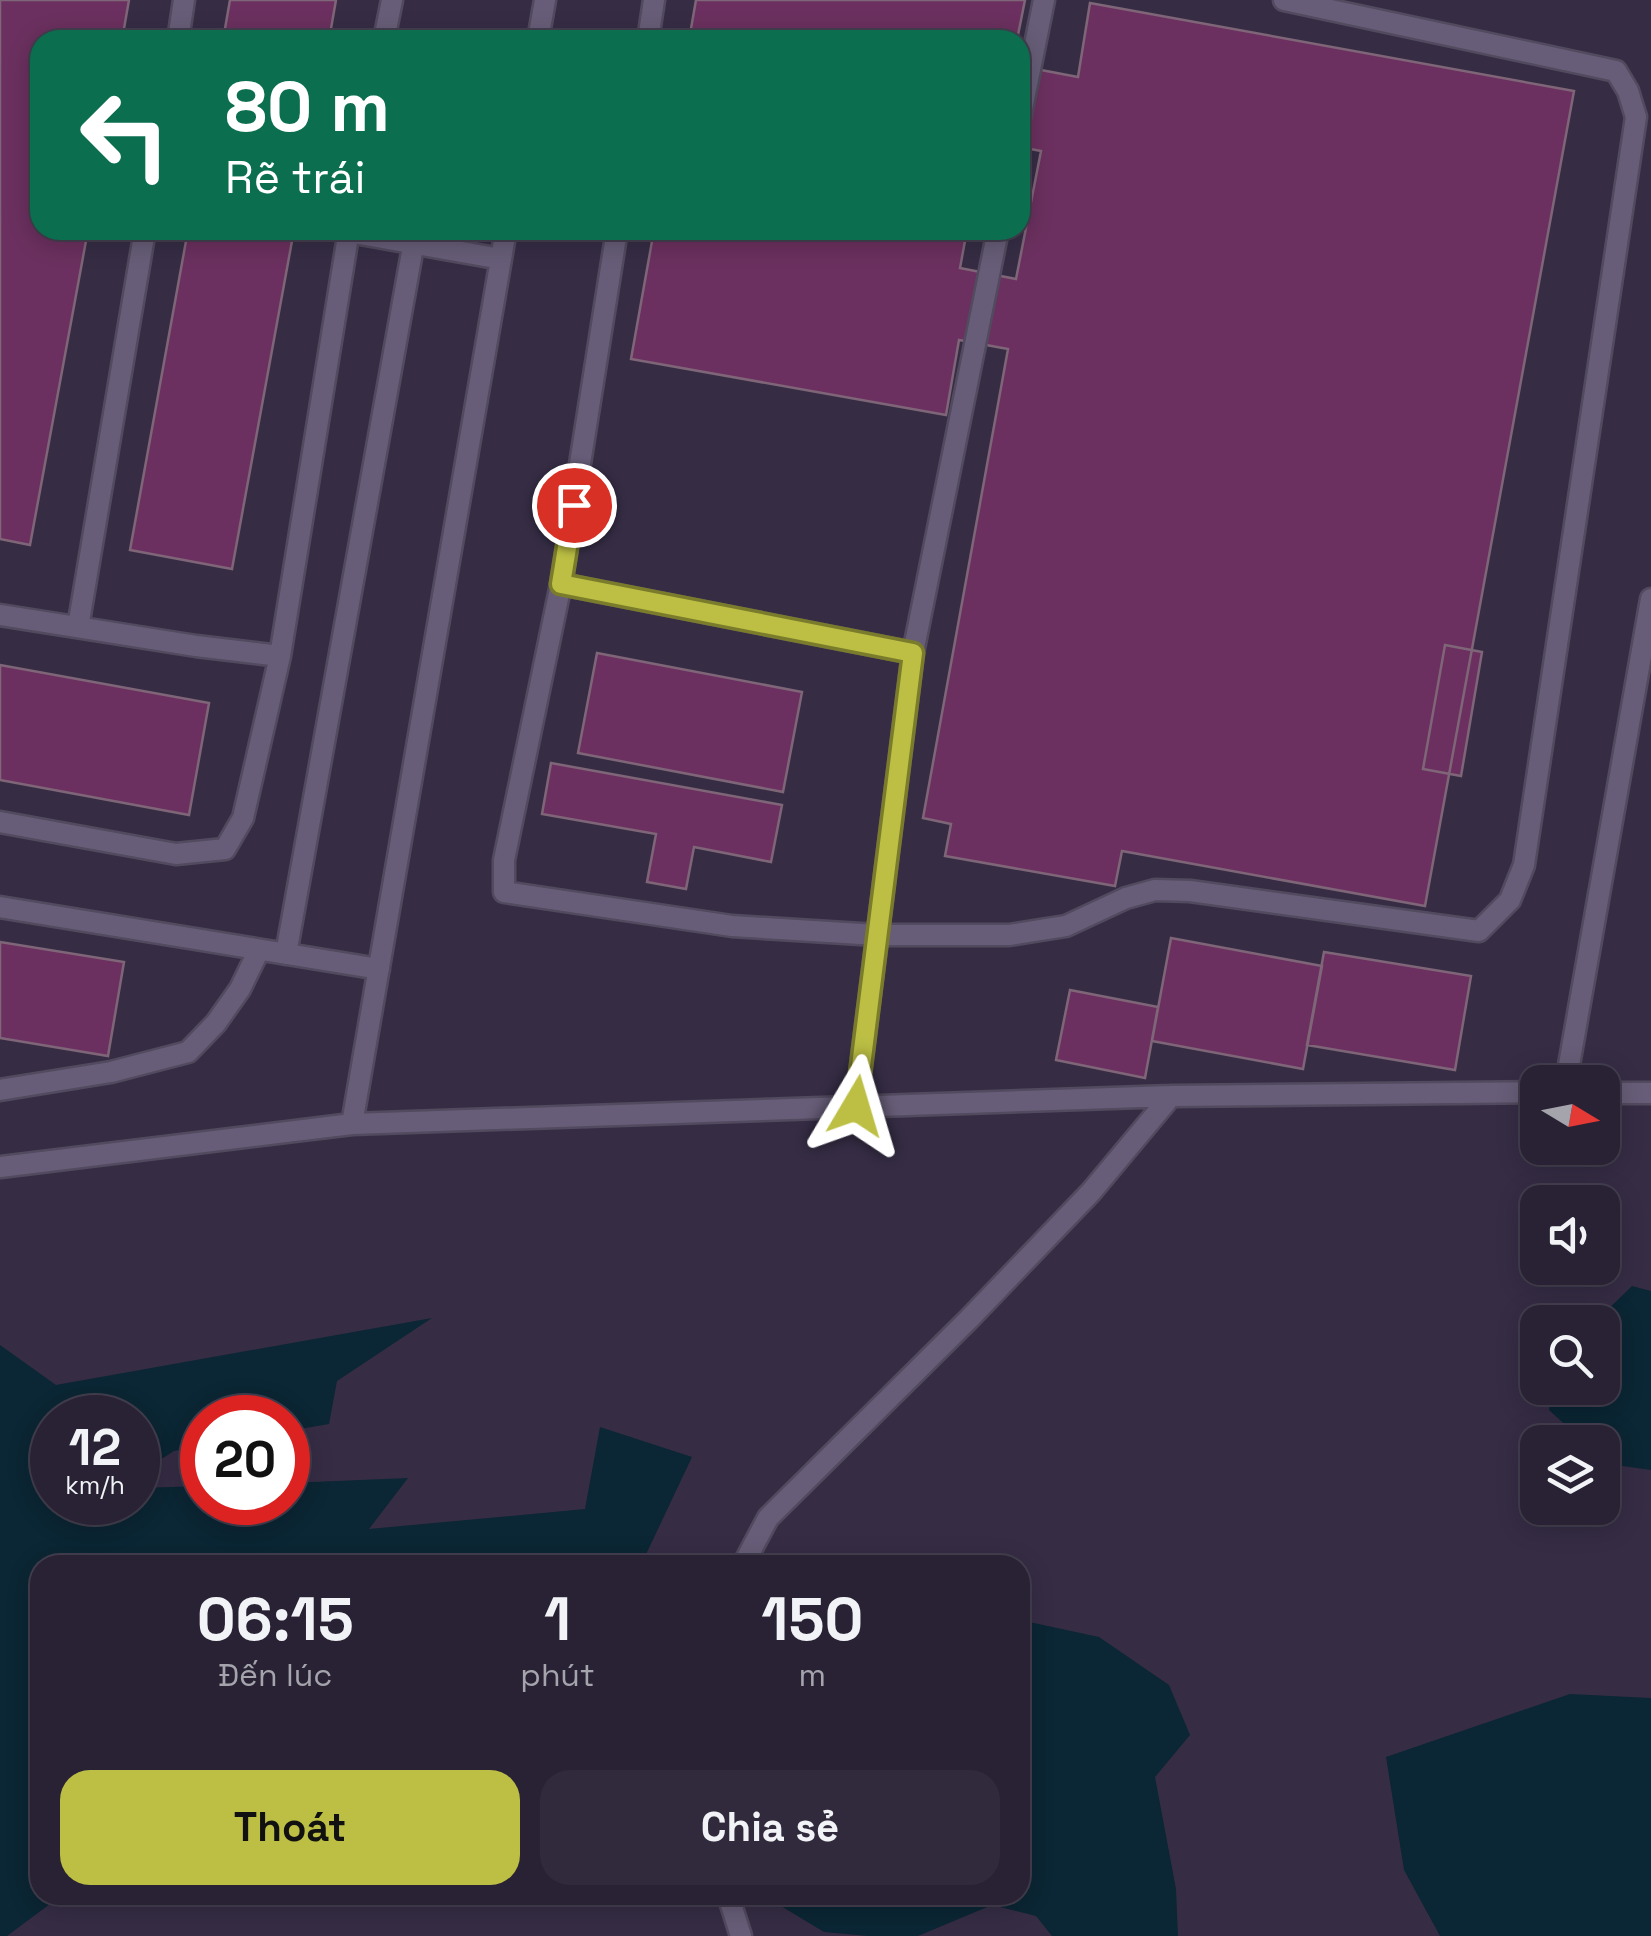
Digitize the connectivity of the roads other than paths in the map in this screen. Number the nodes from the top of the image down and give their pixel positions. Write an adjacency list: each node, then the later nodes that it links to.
1 (184, 0): 7 (lane)
2 (392, 0): 8 (lane)
3 (545, 0): 9 (lane)
4 (654, 0): 10 (lane)
5 (1044, 0): 11 (lane)
6 (1284, 0): 28 (lane)
7 (180, 30)
8 (386, 30)
9 (540, 30)
10 (650, 30)
11 (1030, 69)
12 (143, 240): 23 (lane)
13 (348, 240): 25 (lane)
14 (415, 240): 30 (lane)
15 (428, 240): 19 (lane)
16 (504, 240): 19 (lane)
17 (616, 240): 20 (lane)
18 (996, 240): 24 (lane)
19 (501, 259): 31 (lane)
20 (561, 584): 24 (lane); 28 (lane)
21 (1651, 599): 32 (lane)
22 (0, 615): 23 (lane)
23 (78, 627): 25 (lane)
24 (913, 653): 28 (lane)
25 (280, 656): 26 (lane)
26 (0, 822)
27 (0, 907): 29 (lane)
28 (877, 935): 38 (lane)
29 (259, 950): 30 (lane); 33 (lane)
30 (286, 954): 31 (lane)
31 (378, 970): 39 (lane)
32 (1569, 1065)
33 (0, 1090)
34 (1520, 1092): 37 (lane)
35 (1620, 1092): 36 (lane)
36 (1651, 1093)
37 (1172, 1096): 38 (lane); 41 (lane)
38 (856, 1106): 39 (lane)
39 (352, 1124): 40 (lane)
40 (0, 1166)
41 (748, 1555)
42 (731, 1905): 43 (lane)
43 (741, 1936)

